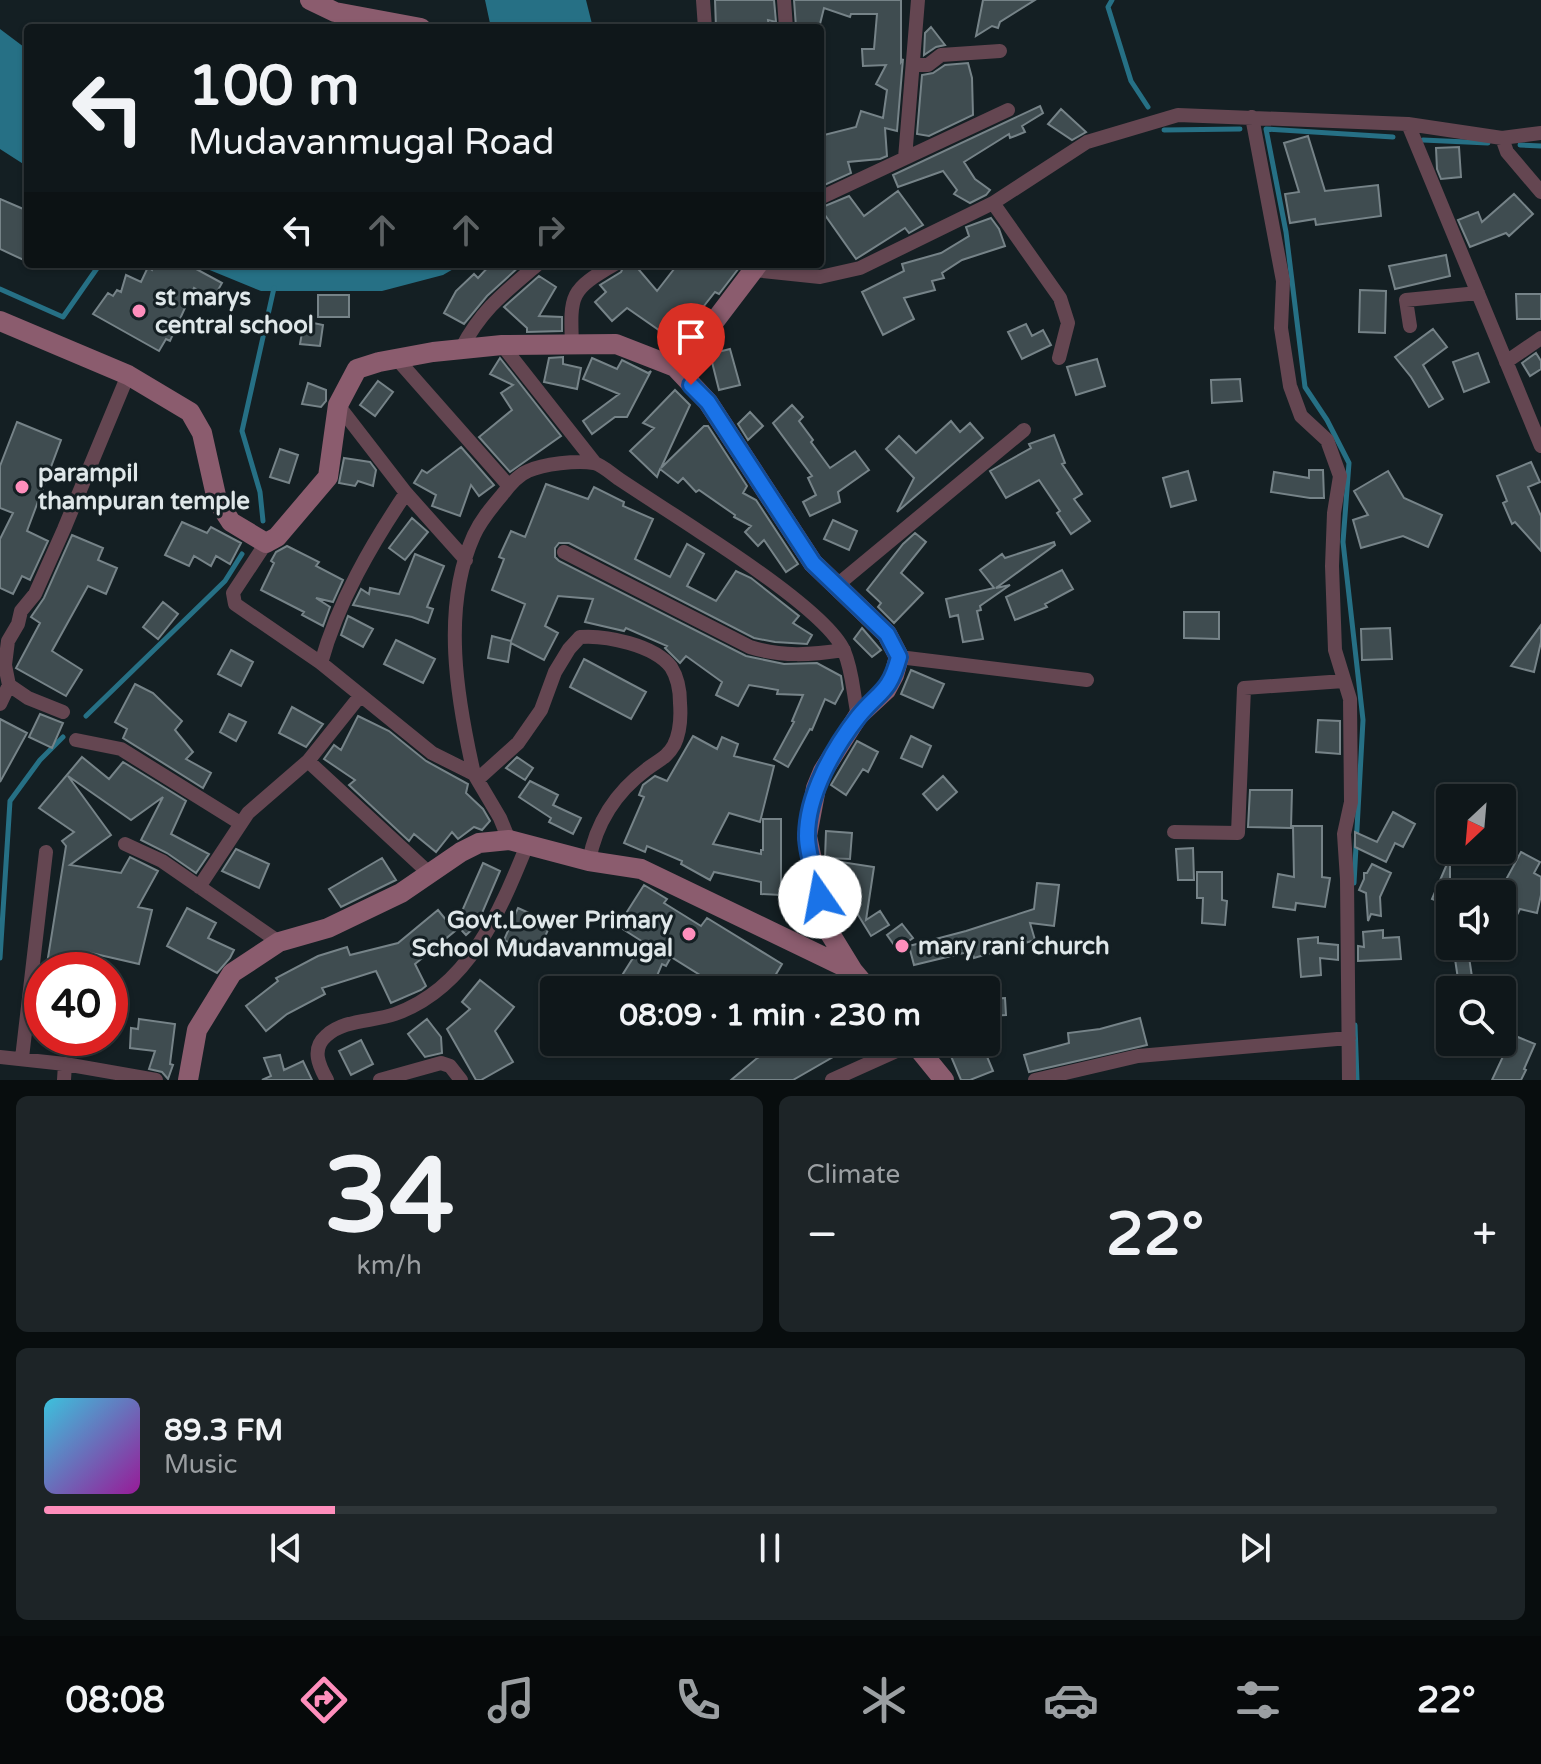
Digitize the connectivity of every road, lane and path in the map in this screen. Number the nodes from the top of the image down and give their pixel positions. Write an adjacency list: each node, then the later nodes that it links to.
1 (310, 0): 5 (street)
2 (703, 0): 6 (street)
3 (784, 0): 7 (street)
4 (918, 0): 9 (street)
5 (400, 24)
6 (705, 24)
7 (786, 24)
8 (1000, 51): 9 (street)
9 (913, 65): 15 (street)
10 (1008, 110): 15 (street)
11 (1252, 117): 12 (street); 18 (street); 49 (street)
12 (1408, 124): 14 (street); 23 (street)
13 (1541, 133): 14 (street)
14 (1502, 138): 16 (street)
15 (905, 158): 17 (street)
16 (1541, 192)
17 (824, 196)
18 (993, 203): 22 (street); 30 (street)
19 (533, 268): 29 (street)
20 (609, 268): 28 (street)
21 (755, 268): 33 (street)
22 (762, 268)
23 (1478, 293): 25 (street); 32 (street)
24 (0, 321): 34 (street)
25 (1410, 326)
26 (1541, 338): 32 (street)
27 (502, 345): 28 (street); 29 (street); 38 (street)
28 (572, 345): 33 (street)
29 (461, 349): 31 (street)
30 (1059, 358)
31 (397, 359): 35 (street); 39 (street)
32 (1506, 362): 37 (street)
33 (675, 367): 44 (street)
34 (128, 375): 41 (street); 50 (street)
35 (338, 405): 40 (street); 41 (street)
36 (1024, 430): 44 (street)
37 (1541, 446)
38 (595, 463): 39 (street); 45 (street)
39 (509, 486): 43 (street)
40 (406, 493): 43 (street); 47 (street)
41 (266, 543): 47 (street)
42 (564, 552): 45 (street)
43 (466, 560): 57 (street)
44 (836, 586): 46 (street)
45 (844, 650): 54 (street)
46 (899, 657): 48 (street); 54 (street)
47 (321, 663): 51 (street)
48 (1087, 680)
49 (1344, 681): 59 (street); 69 (street)
50 (9, 685): 52 (street); 53 (street)
51 (360, 696): 56 (street); 57 (street)
52 (0, 704)
53 (63, 712)
54 (858, 716): 67 (street)
55 (76, 740): 58 (street)
56 (308, 761): 58 (street); 64 (street)
57 (476, 776): 60 (street); 63 (street)
58 (240, 823): 65 (street)
59 (1174, 832)
60 (518, 842): 63 (street); 64 (street); 78 (street)
61 (125, 844): 65 (street)
62 (46, 852): 73 (street)
63 (589, 861): 67 (street)
64 (430, 874): 66 (street)
65 (199, 887): 66 (street)
66 (279, 942): 77 (street)
67 (853, 971): 68 (street)
68 (857, 976)
69 (1349, 1038): 83 (street); 84 (street)
70 (885, 1056): 81 (street)
71 (924, 1056): 82 (street)
72 (0, 1057): 73 (street)
73 (22, 1058): 74 (street)
74 (65, 1064): 75 (street); 76 (street)
75 (64, 1080)
76 (156, 1080)
77 (188, 1080)
78 (327, 1080)
79 (380, 1080): 80 (street)
80 (461, 1080)
81 (832, 1080)
82 (944, 1080)
83 (1035, 1080)
84 (1349, 1080)

